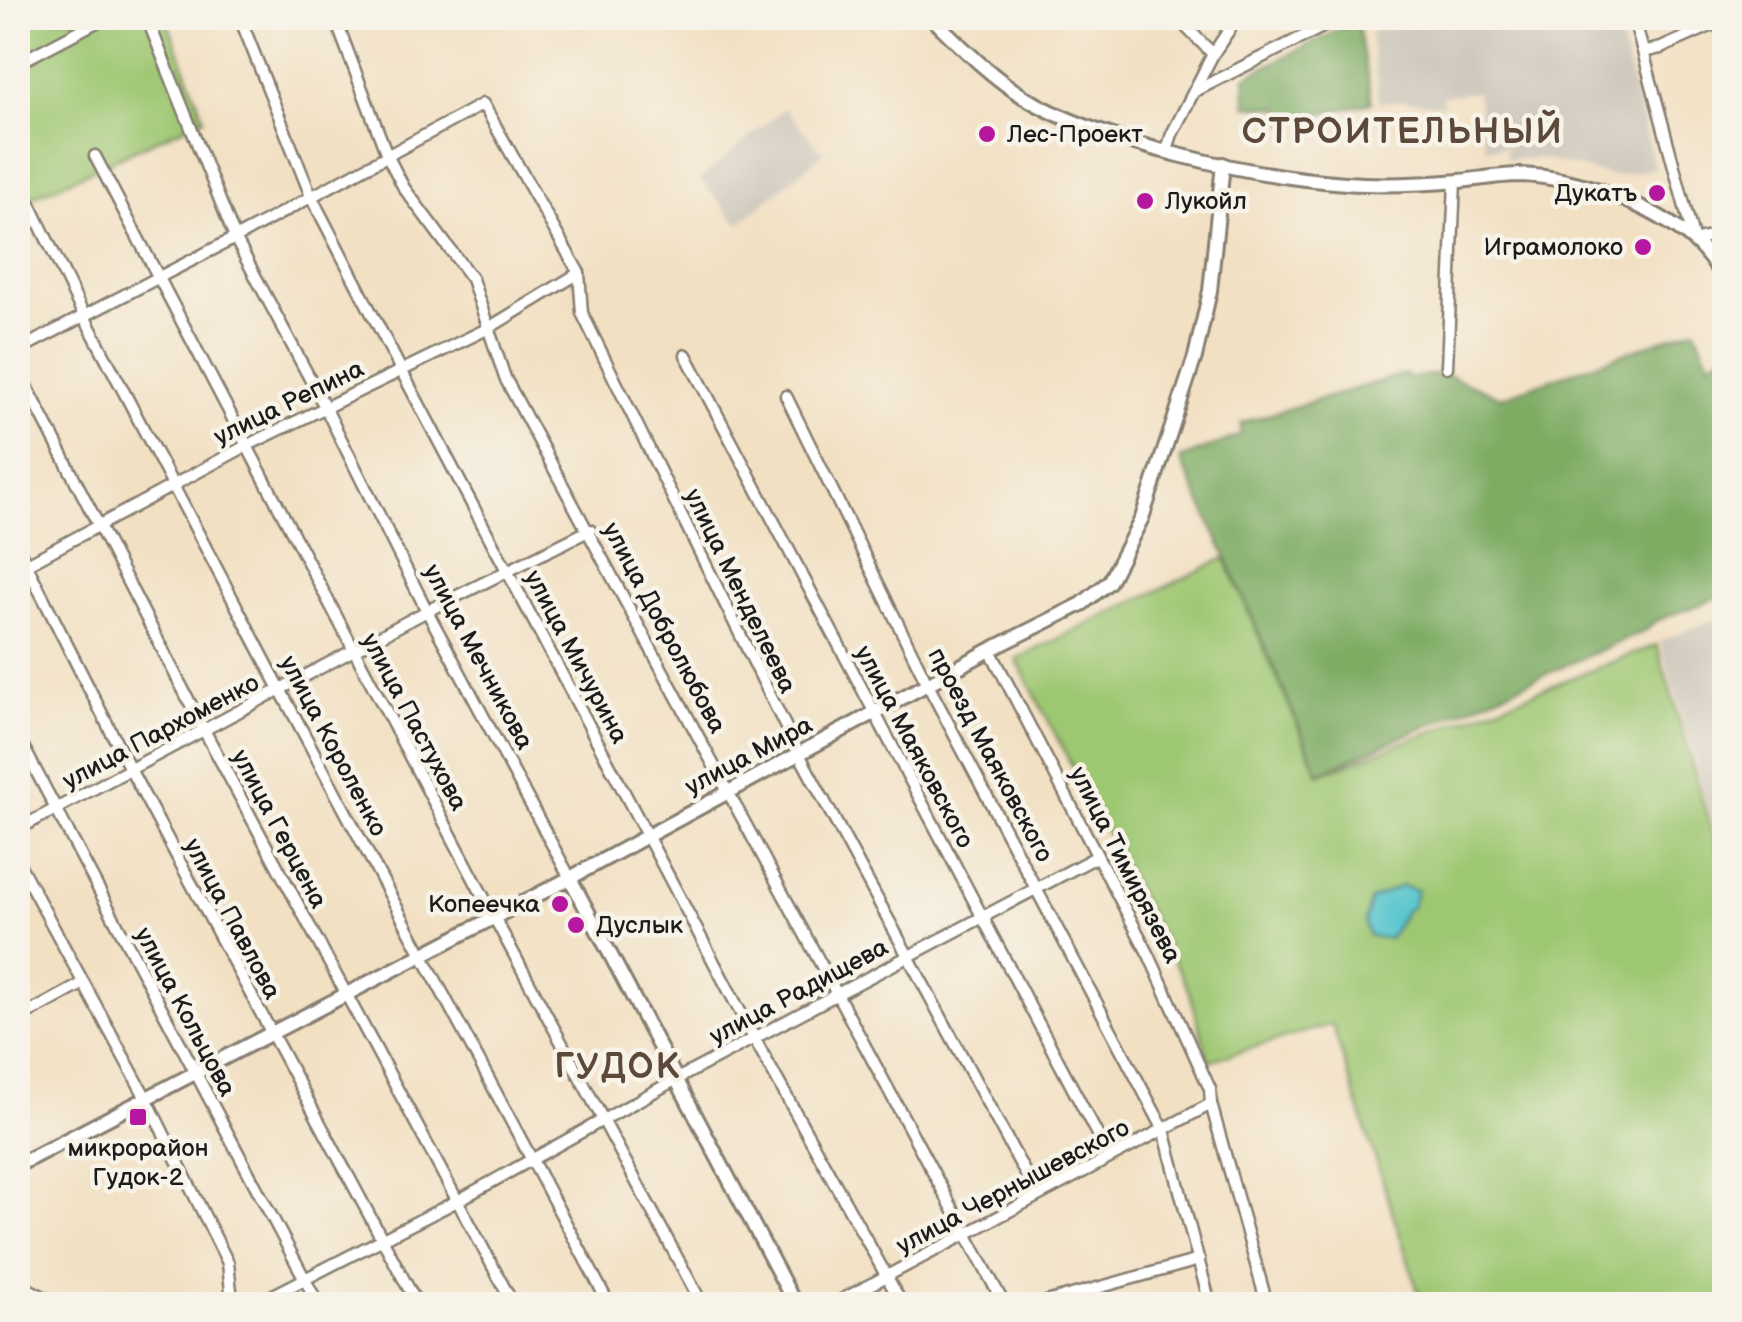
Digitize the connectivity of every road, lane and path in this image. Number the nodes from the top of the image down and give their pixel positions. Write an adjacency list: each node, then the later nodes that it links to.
1 (104, 18): 13 (street)
2 (147, 18): 23 (street, улица Мечникова)
3 (240, 18): 20 (street, улица Мичурина)
4 (335, 18): 16 (street, улица Добролюбова)
5 (932, 18): 15 (main road)
6 (1177, 18): 12 (street)
7 (1237, 18): 12 (street)
8 (1340, 18): 14 (street)
9 (1634, 18): 11 (street)
10 (1724, 20): 11 (street)
11 (1644, 52): 24 (street)
12 (1213, 54): 14 (street)
13 (18, 62)
14 (1196, 90): 15 (street)
15 (1167, 150): 18 (main road)
16 (387, 155): 20 (street); 25 (street, улица Менделеева); 29 (street, улица Добролюбова)
17 (95, 156): 26 (street, улица Пастухова)
18 (1224, 164): 19 (main road); 45 (main road, улица Мира)
19 (1455, 181): 24 (main road); 32 (street)
20 (312, 196): 23 (street); 34 (street, улица Мичурина)
21 (29, 202): 28 (street, улица Короленко)
22 (1724, 233): 24 (street)
23 (235, 238): 26 (street); 36 (street, улица Мечникова)
24 (1694, 242): 27 (main road)
25 (579, 273): 29 (street, улица Репина); 52 (street, улица Менделеева)
26 (158, 276): 28 (street); 37 (street, улица Пастухова)
27 (1724, 277)
28 (84, 316): 30 (street); 38 (street, улица Короленко)
29 (488, 329): 34 (street, улица Репина); 40 (street, улица Добролюбова)
30 (18, 350)
31 (686, 354): 49 (street, улица Маяковского)
32 (1447, 367)
33 (18, 370): 39 (street, улица Герцена)
34 (401, 370): 36 (street, улица Репина); 43 (street, улица Мичурина)
35 (786, 396): 47 (street, проезд Маяковского)
36 (325, 407): 37 (street, улица Репина); 44 (street, улица Мечникова)
37 (246, 446): 38 (street, улица Репина); 46 (street, улица Пастухова)
38 (174, 483): 39 (street, улица Репина); 48 (street, улица Короленко)
39 (98, 523): 42 (street, улица Репина); 50 (street, улица Герцена)
40 (590, 530): 43 (street, улица Пархоменко); 54 (street, улица Добролюбова)
41 (18, 548): 42 (street, улица Павлова)
42 (21, 567): 53 (street, улица Павлова)
43 (508, 572): 44 (street, улица Пархоменко); 57 (street, улица Мичурина)
44 (427, 611): 46 (street, улица Пархоменко); 60 (street, улица Мечникова)
45 (990, 650): 47 (main road, улица Мира); 58 (street, улица Тимирязева)
46 (355, 651): 48 (street, улица Пархоменко); 63 (street, улица Пастухова)
47 (928, 686): 49 (main road, улица Мира); 61 (street, проезд Маяковского)
48 (281, 691): 50 (street, улица Пархоменко); 64 (street, улица Короленко)
49 (873, 714): 52 (main road, улица Мира); 62 (street, улица Маяковского)
50 (204, 730): 53 (street, улица Пархоменко); 67 (street, улица Герцена)
51 (18, 737): 55 (street, улица Кольцова)
52 (799, 754): 54 (main road, улица Мира); 65 (street, улица Менделеева)
53 (131, 771): 55 (street, улица Пархоменко); 70 (street, улица Павлова)
54 (728, 792): 57 (main road, улица Мира); 68 (street, улица Добролюбова)
55 (55, 810): 56 (street, улица Пархоменко); 72 (street, улица Кольцова)
56 (18, 829)
57 (648, 835): 60 (main road, улица Мира); 71 (street, улица Мичурина)
58 (1096, 857): 61 (street, улица Радищева); 75 (street, улица Тимирязева)
59 (18, 862): 66 (street)
60 (570, 878): 63 (main road, улица Мира); 73 (main road, улица Мечникова)
61 (1038, 888): 62 (street, улица Радищева); 77 (street, проезд Маяковского)
62 (983, 916): 65 (street, улица Радищева); 78 (street, улица Маяковского)
63 (494, 918): 64 (main road, улица Мира); 76 (street, улица Пастухова)
64 (422, 956): 67 (main road, улица Мира); 79 (street, улица Короленко)
65 (908, 956): 68 (street, улица Радищева); 81 (street, улица Менделеева)
66 (82, 984): 69 (street); 74 (street)
67 (346, 996): 70 (main road, улица Мира); 82 (street, улица Герцена)
68 (836, 996): 71 (street, улица Радищева); 83 (street, улица Добролюбова)
69 (18, 1019)
70 (270, 1035): 72 (main road, улица Мира); 84 (street, улица Павлова)
71 (754, 1038): 73 (street, улица Радищева); 86 (street, улица Мичурина)
72 (194, 1073): 74 (main road, улица Мира); 88 (street, улица Кольцова)
73 (675, 1080): 76 (street, улица Радищева); 97 (main road, улица Мечникова)
74 (146, 1098): 80 (main road, улица Мира); 90 (street)
75 (1211, 1104): 77 (street, улица Чернышевского); 103 (street, улица Тимирязева)
76 (602, 1120): 79 (street, улица Радищева); 96 (street, улица Пастухова)
77 (1164, 1130): 78 (street, улица Чернышевского); 85 (street)
78 (1109, 1157): 81 (street, улица Чернышевского)
79 (532, 1161): 82 (street, улица Радищева); 95 (street, улица Короленко)
80 (18, 1164)
81 (1037, 1195): 83 (street, улица Чернышевского)
82 (460, 1200): 84 (street, улица Радищева); 94 (street, улица Герцена)
83 (964, 1235): 86 (street, улица Чернышевского); 100 (street, улица Добролюбова)
84 (382, 1240): 88 (street, улица Радищева); 93 (street, улица Павлова)
85 (1199, 1260): 101 (street); 102 (street)
86 (885, 1277): 98 (street, улица Чернышевского); 99 (street, улица Мичурина)
87 (18, 1278): 89 (street)
88 (304, 1279): 91 (street, улица Радищева); 92 (street, улица Кольцова)
89 (57, 1304)
90 (227, 1304)
91 (256, 1304)
92 (318, 1304)
93 (417, 1304)
94 (513, 1304)
95 (610, 1304)
96 (702, 1304)
97 (795, 1304)
98 (834, 1304)
99 (902, 1304)
100 (1004, 1304)
101 (1039, 1304)
102 (1210, 1304)
103 (1267, 1304)

